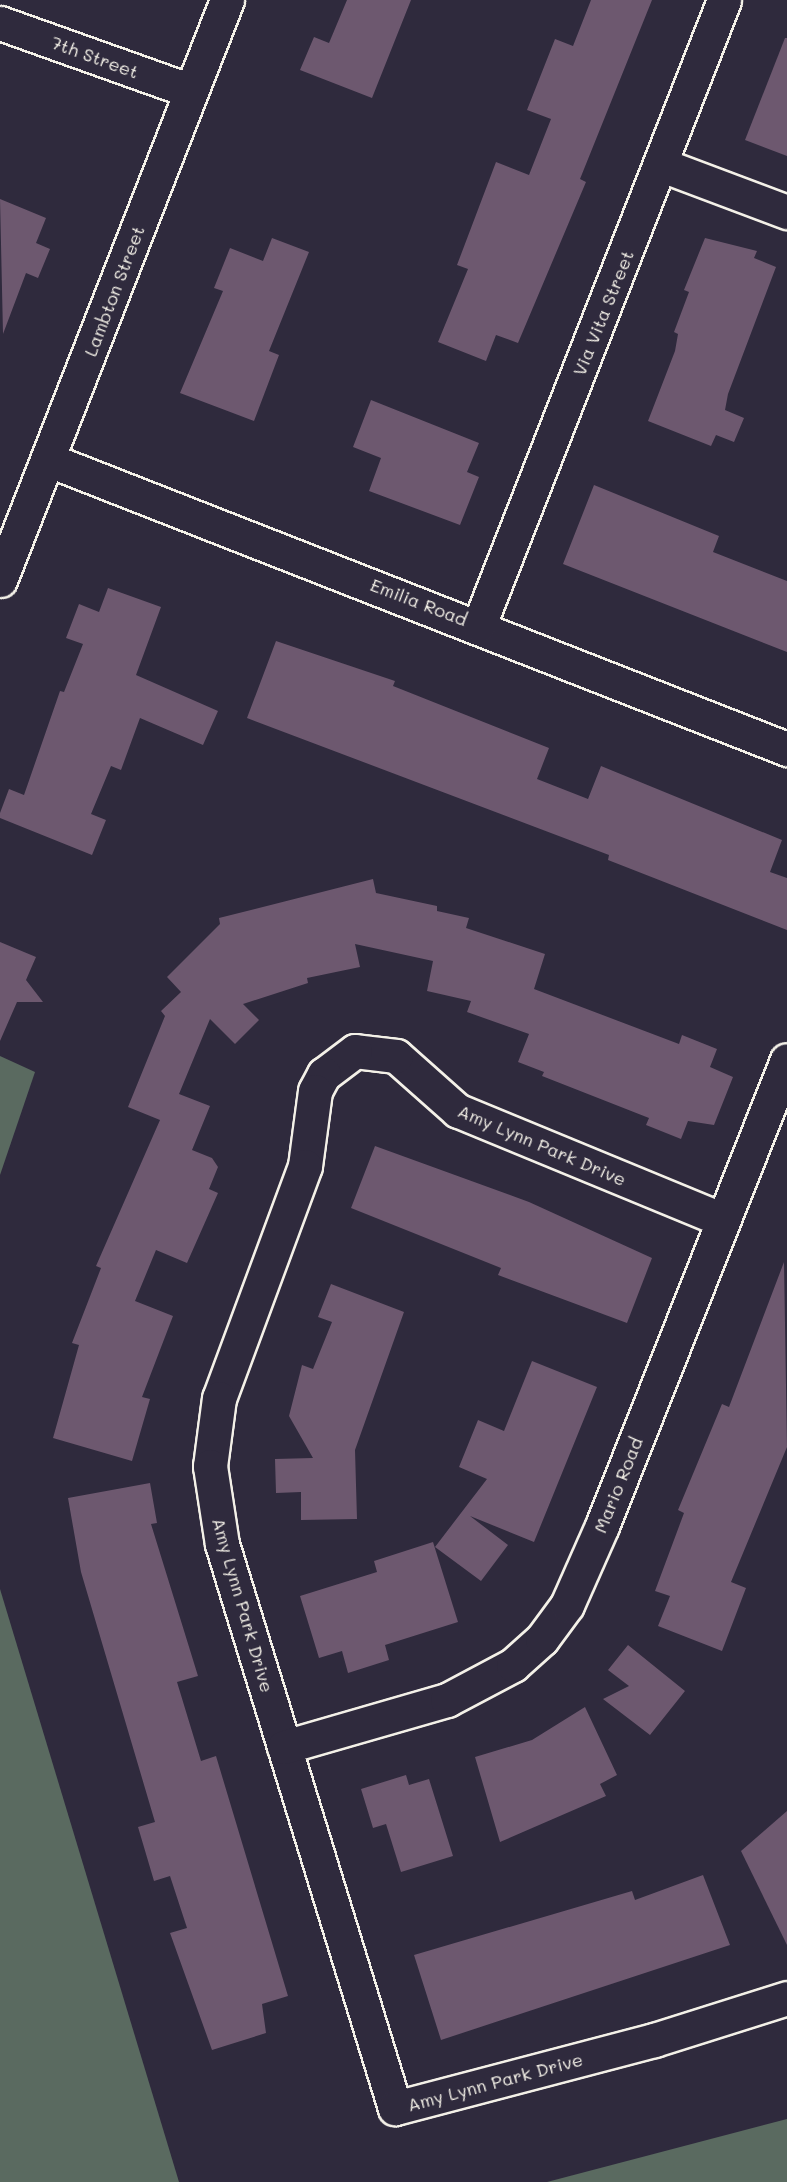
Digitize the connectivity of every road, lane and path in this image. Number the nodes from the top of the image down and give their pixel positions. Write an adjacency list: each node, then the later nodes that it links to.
1 (227, 0): 4 (street, Lambton Street)
2 (724, 0): 5 (street, Via Vita Street)
3 (0, 22): 4 (street, 7th Street)
4 (191, 91): 7 (street, Lambton Street)
5 (662, 165): 6 (street); 9 (street, Via Vita Street)
6 (787, 212)
7 (50, 460): 8 (street, Lambton Street); 9 (street, Emilia Road)
8 (0, 580)
9 (479, 625): 10 (street, Emilia Road)
10 (787, 749)
11 (787, 1060): 12 (street, Mario Road)
12 (723, 1220): 13 (street, Mario Road); 13 (street, Amy Lynn Park Drive)
13 (284, 1747): 14 (street, Amy Lynn Park Drive)
14 (787, 1998)

